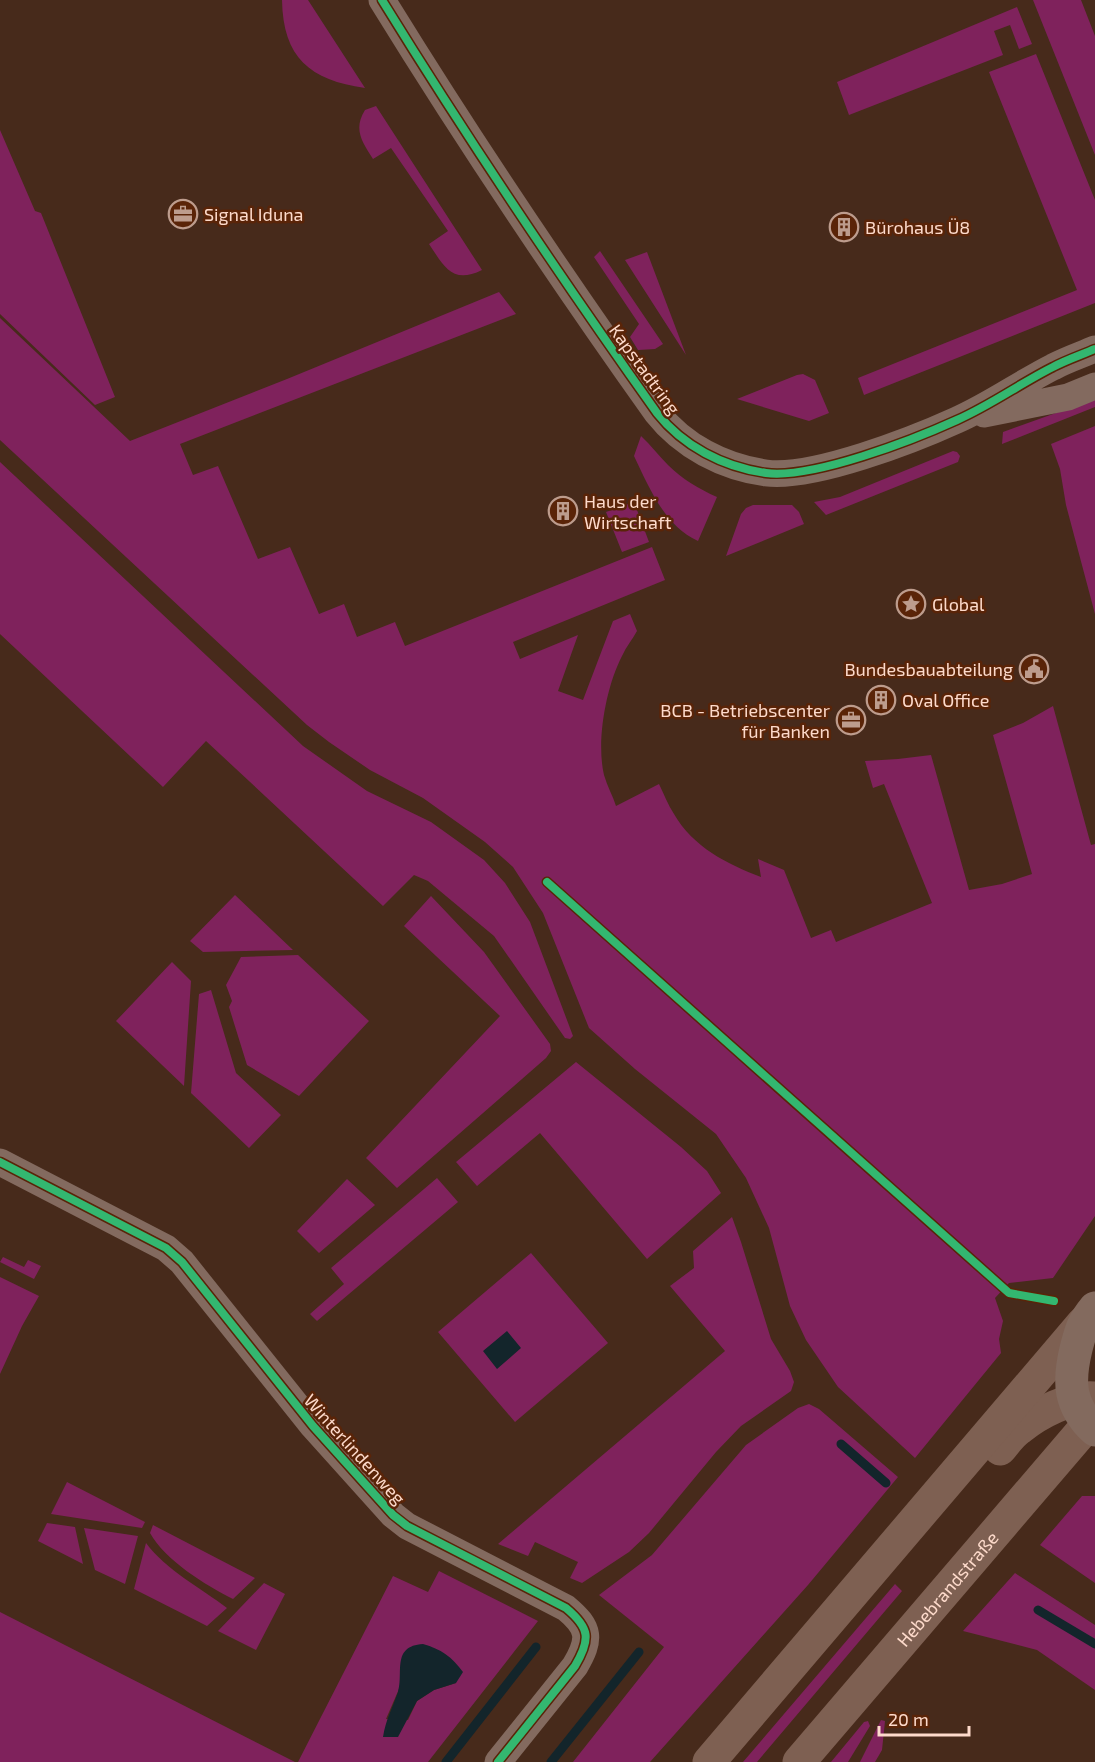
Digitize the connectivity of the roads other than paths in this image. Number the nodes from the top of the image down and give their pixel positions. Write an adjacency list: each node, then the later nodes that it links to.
1 (382, 0): 4 (street, Kapstadtring)
2 (1095, 349): 4 (street, Kapstadtring)
3 (1095, 386): 4 (street, Kapstadtring)
4 (959, 419)
5 (0, 1162): 9 (street, Winterlindenweg)
6 (1089, 1315): 7 (main road); 8 (main road)
7 (1090, 1414): 8 (main road); 11 (main road, Hebebrandstraße)
8 (1011, 1422): 10 (main road)
9 (498, 1762)
10 (709, 1762)
11 (799, 1762)

